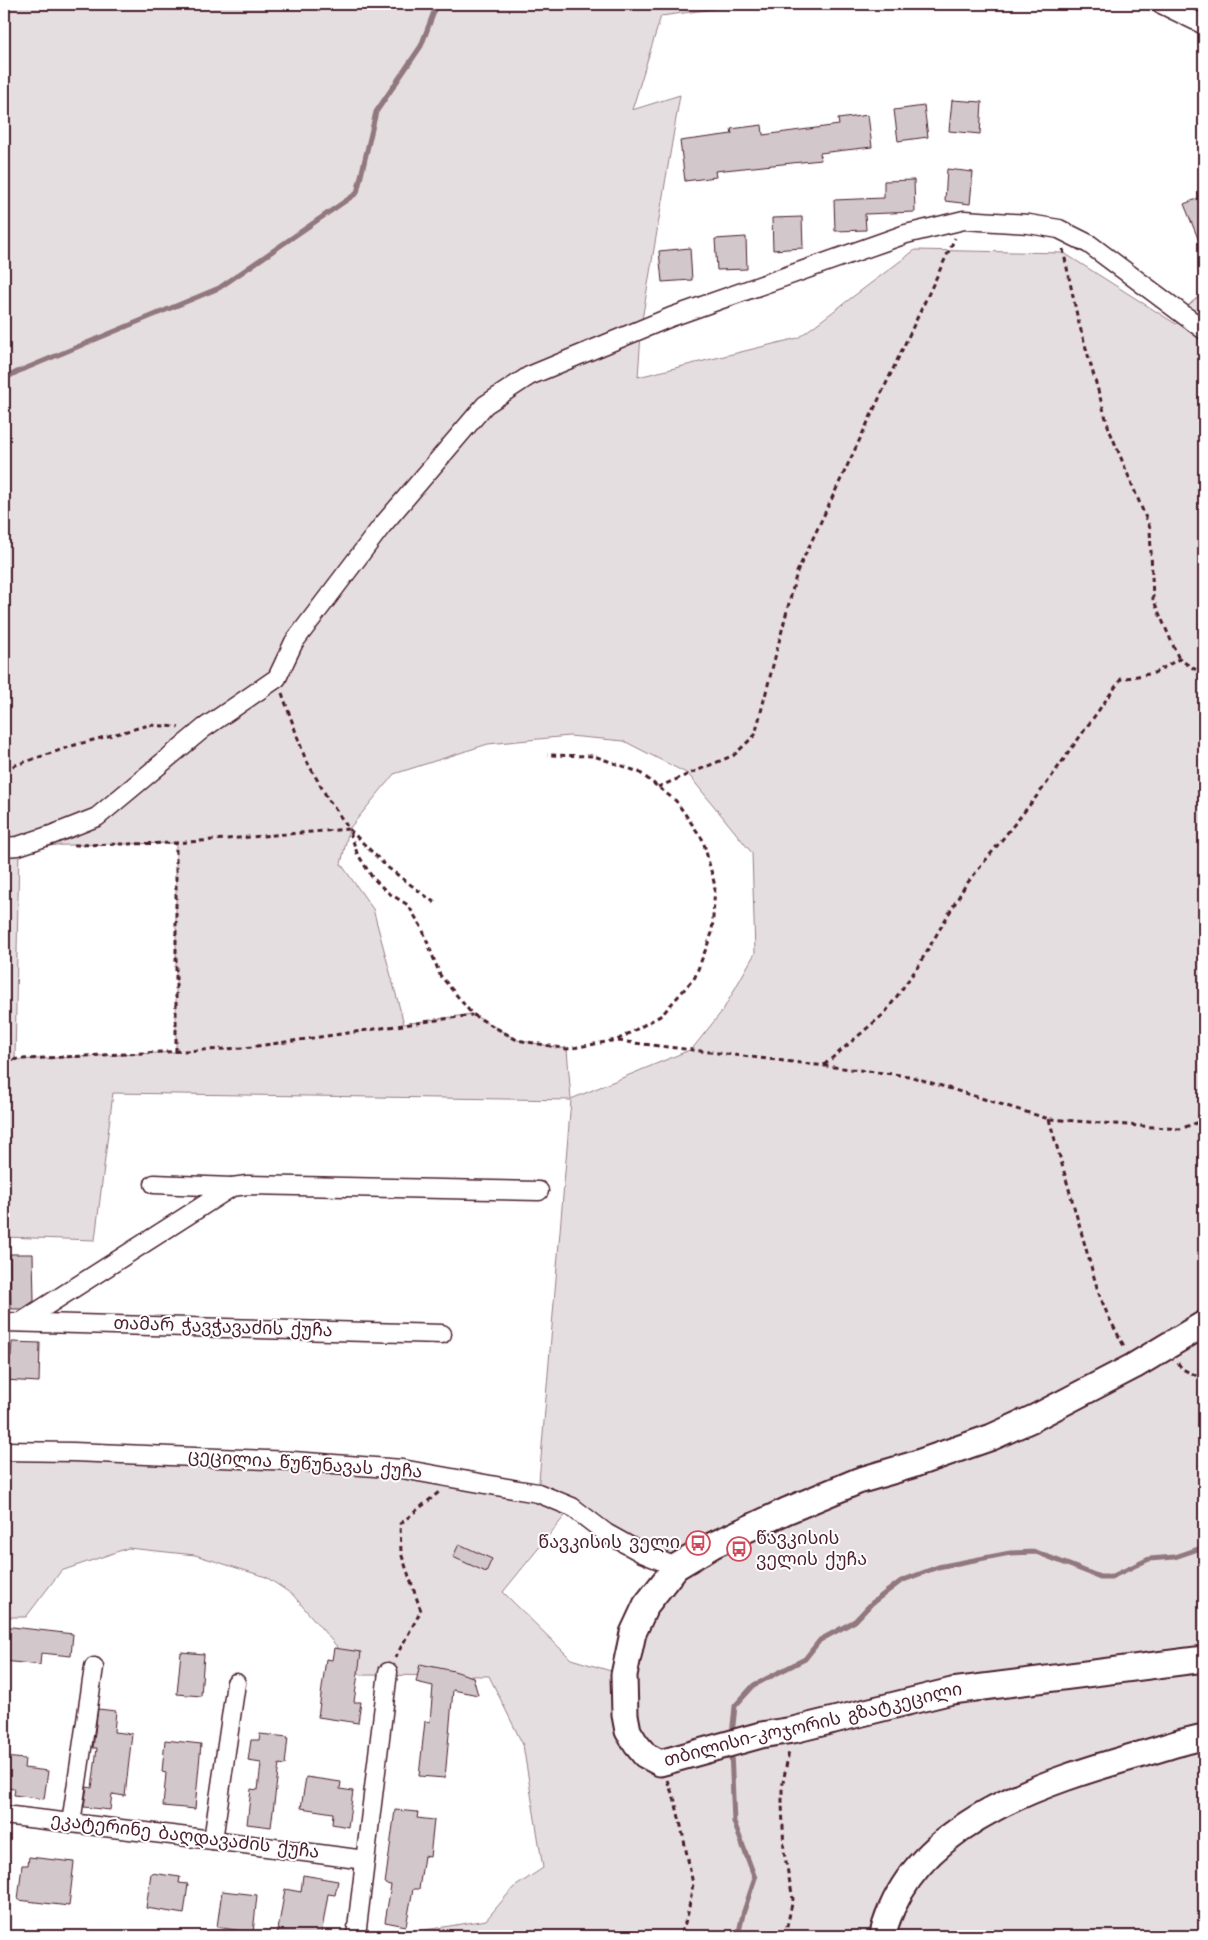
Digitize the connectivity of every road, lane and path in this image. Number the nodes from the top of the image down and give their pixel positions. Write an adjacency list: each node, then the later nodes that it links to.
1 (1161, 4): 2 (street)
2 (1204, 25)
3 (964, 220): 4 (street); 8 (street); 12 (path)
4 (1059, 229): 5 (street); 6 (path)
5 (1204, 330)
6 (1178, 659): 7 (path); 22 (path)
7 (1204, 675)
8 (277, 678): 9 (street); 13 (path)
9 (204, 728): 11 (path); 16 (street)
10 (547, 755): 12 (path)
11 (4, 769)
12 (658, 787): 19 (path)
13 (349, 829): 14 (path); 17 (path); 18 (path)
14 (176, 843): 15 (path); 20 (path)
15 (68, 845)
16 (4, 847)
17 (435, 904)
18 (472, 1014): 19 (path); 20 (path)
19 (617, 1040): 22 (path)
20 (176, 1052): 21 (path)
21 (4, 1060)
22 (824, 1065): 23 (path)
23 (1048, 1119): 24 (path); 32 (path)
24 (1204, 1120)
25 (154, 1184): 26 (street)
26 (232, 1186): 27 (street); 28 (street)
27 (539, 1191)
28 (12, 1322): 30 (street, თამარ ჭავჭავაძის ქუჩა)
29 (1204, 1324): 31 (main road, თბილისი-კოჯორის გზატკეცილი)
30 (442, 1334)
31 (1165, 1346): 32 (main road, თბილისი-კოჯორის გზატკეცილი); 33 (path)
32 (1134, 1366): 36 (main road, თბილისი-კოჯორის გზატკეცილი)
33 (1204, 1379)
34 (4, 1451): 35 (street, ცეცილია წუწუნავას ქუჩა)
35 (455, 1479): 36 (street, ცეცილია წუწუნავას ქუჩა); 39 (path)
36 (676, 1568): 43 (main road, თბილისი-კოჯორის გზატკეცილი)
37 (1204, 1659): 41 (main road, თბილისი-კოჯორის გზატკეცილი)
38 (94, 1667): 45 (street)
39 (388, 1672): 47 (street)
40 (236, 1683): 46 (street)
41 (792, 1730): 43 (main road, თბილისი-კოჯორის გზატკეცილი); 50 (path)
42 (1204, 1737): 51 (main road)
43 (660, 1763): 49 (path)
44 (4, 1815): 45 (street, ეკატერინე ბაღდავაძის ქუჩა)
45 (71, 1823): 46 (street, ეკატერინე ბაღდავაძის ქუჩა)
46 (213, 1840): 47 (street, ეკატერინე ბაღდავაძის ქუჩა)
47 (365, 1860): 48 (street)
48 (356, 1936)
49 (681, 1936)
50 (786, 1936)
51 (883, 1936)

